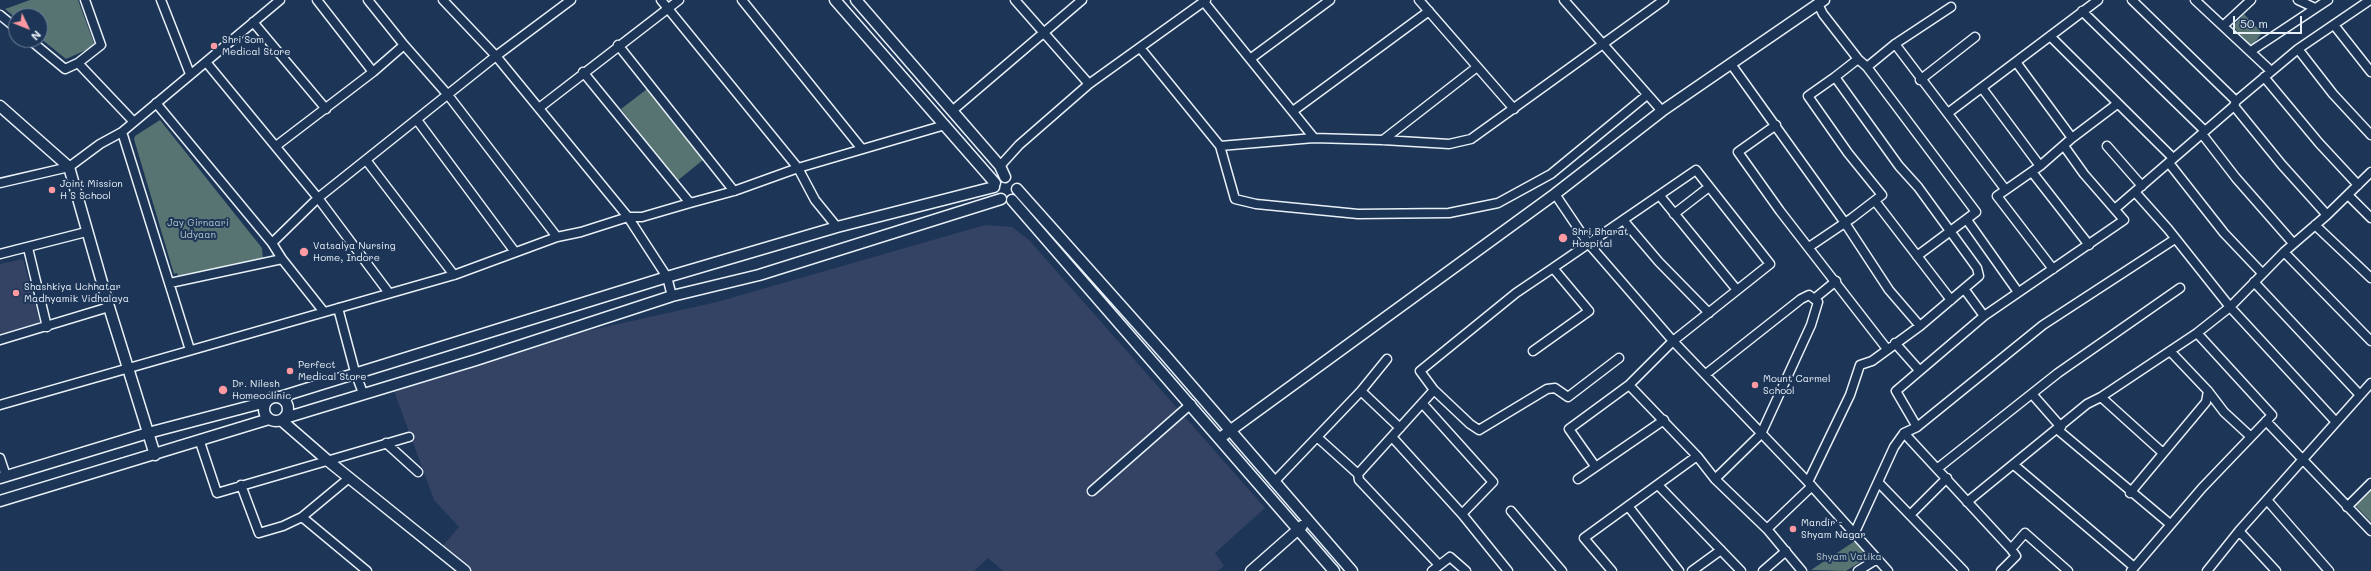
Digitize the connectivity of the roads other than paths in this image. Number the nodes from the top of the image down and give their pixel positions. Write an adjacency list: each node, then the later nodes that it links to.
1 (85, 0): 54 (street)
2 (161, 0): 62 (street)
3 (280, 0): 35 (street)
4 (317, 0): 59 (street)
5 (368, 0): 43 (street)
6 (442, 0): 49 (street)
7 (571, 0): 49 (street)
8 (661, 0): 29 (street)
9 (679, 0): 29 (street)
10 (742, 0): 95 (street)
11 (835, 0): 83 (street)
12 (856, 0): 77 (street)
13 (1015, 0): 38 (street)
14 (1082, 0): 38 (street)
15 (1330, 0): 50 (street)
16 (1419, 0): 31 (street)
17 (1564, 0): 41 (street)
18 (1664, 0): 41 (street)
19 (2098, 0): 32 (street)
20 (2132, 0): 72 (street)
21 (2195, 0): 37 (street)
22 (2251, 0): 37 (street)
23 (2298, 0): 30 (street)
24 (2328, 0): 30 (street)
25 (1205, 1): 46 (street); 50 (street)
26 (1821, 2): 51 (street); 55 (street)
27 (2370, 2): 36 (street)
28 (1952, 7): 42 (street)
29 (668, 8): 44 (street); 101 (street)
30 (2315, 8): 48 (street)
31 (1428, 11): 56 (street); 78 (street)
32 (2082, 11): 39 (street); 86 (street)
33 (0, 15): 34 (street)
34 (8, 22)
35 (254, 22): 52 (street); 75 (street)
36 (2334, 25): 47 (street); 61 (street)
37 (2223, 26): 48 (street)
38 (1044, 32): 66 (street); 77 (street)
39 (2050, 36): 53 (street); 71 (street)
40 (1975, 37): 65 (street)
41 (1602, 44): 69 (street); 76 (street)
42 (1895, 44): 57 (street); 65 (street)
43 (404, 45): 59 (street); 68 (street)
44 (618, 45): 60 (street); 112 (street)
45 (40, 48): 54 (street)
46 (1141, 49): 66 (street); 92 (street)
47 (2298, 49): 58 (street); 87 (street)
48 (2251, 51): 58 (street)
49 (496, 56): 68 (street); 74 (street)
50 (1250, 59): 78 (street)
51 (1858, 59): 57 (street); 63 (street)
52 (206, 62): 62 (street); 91 (street)
53 (2016, 62): 67 (street); 89 (street)
54 (78, 63): 81 (street)
55 (1731, 64): 79 (street); 84 (street)
56 (1477, 67): 76 (street); 90 (street)
57 (1867, 67): 126 (street)
58 (2271, 71): 64 (street)
59 (373, 72): 75 (street)
60 (583, 72): 74 (street); 120 (street)
61 (2371, 72)
62 (190, 74): 70 (street)
63 (1835, 77): 119 (street); 132 (street)
64 (2264, 77): 72 (street); 107 (street)
65 (1920, 80): 80 (street)
66 (1089, 84): 98 (street)
67 (1982, 88): 80 (street); 99 (street)
68 (448, 95): 82 (street); 133 (street)
69 (1647, 95): 79 (street); 92 (street)
70 (156, 103): 81 (street); 135 (street)
71 (2117, 104): 89 (street); 97 (street)
72 (2235, 104): 86 (street); 123 (street)
73 (0, 106): 100 (street)
74 (539, 108): 124 (street)
75 (326, 109): 91 (street)
76 (1514, 109): 90 (street)
77 (952, 111): 98 (street)
78 (1293, 111): 88 (street)
79 (1662, 111): 113 (street)
80 (1948, 113): 110 (street)
81 (133, 120): 85 (street)
82 (417, 120): 96 (street); 141 (street)
83 (945, 125): 95 (street); 106 (street)
84 (1776, 125): 128 (street); 139 (street)
85 (122, 132): 100 (street); 154 (street)
86 (2203, 132): 97 (street); 137 (street)
87 (2371, 135)
88 (1314, 138): 90 (street); 92 (street)
89 (2072, 138): 93 (street)
90 (1383, 140)
91 (276, 146): 116 (street)
92 (1220, 146)
93 (2064, 146): 99 (street); 121 (street)
94 (2107, 146): 111 (street)
95 (862, 149): 101 (street)
96 (366, 160): 116 (street); 149 (street)
97 (2171, 160): 111 (street); 148 (street)
98 (1000, 166): 104 (street)
99 (2040, 166): 102 (street)
100 (69, 167): 105 (street); 131 (street)
101 (798, 168): 112 (street); 130 (street)
102 (2032, 172): 110 (street); 138 (street)
103 (2371, 172): 107 (street)
104 (1005, 177): 106 (street); 109 (street)
105 (0, 183)
106 (995, 185): 117 (street); 130 (street)
107 (2358, 185): 114 (street)
108 (1709, 187): 115 (street); 122 (street); 156 (street)
109 (1017, 189): 118 (street); 208 (street)
110 (2005, 189): 147 (street)
111 (2138, 189): 121 (street); 134 (street)
112 (734, 190): 120 (street)
113 (1554, 194): 136 (street); 208 (street)
114 (2348, 195): 123 (street); 125 (street)
115 (1660, 196): 122 (street); 127 (street)
116 (318, 198): 135 (street); 159 (street)
117 (1001, 200): 118 (street); 160 (street)
118 (1012, 200): 198 (street)
119 (1875, 201): 128 (street); 144 (street)
120 (690, 203): 124 (street)
121 (2116, 208): 138 (street)
122 (1674, 214): 156 (street)
123 (2327, 215): 129 (street)
124 (628, 216): 133 (street); 150 (street)
125 (2371, 218)
126 (1967, 220): 132 (street); 158 (street)
127 (1624, 221): 136 (street); 167 (street)
128 (1846, 223): 139 (street); 169 (street)
129 (2315, 225): 137 (street); 151 (street)
130 (837, 227): 150 (street)
131 (86, 232): 140 (street); 163 (street)
132 (1950, 232): 144 (street); 157 (street)
133 (557, 237): 141 (street)
134 (2175, 239): 164 (street); 205 (street)
135 (272, 243): 145 (street)
136 (1588, 243): 146 (street); 173 (street)
137 (2293, 243): 142 (street)
138 (2089, 245): 147 (street)
139 (1809, 247): 152 (street)
140 (28, 248): 143 (street); 170 (street)
141 (515, 252): 149 (street)
142 (2284, 252): 148 (street); 174 (street)
143 (0, 254)
144 (1917, 256): 162 (street)
145 (282, 259): 154 (street); 166 (street)
146 (1553, 268): 178 (street); 188 (street)
147 (2053, 269): 158 (street)
148 (2262, 273): 153 (street)
149 (454, 275): 159 (street)
150 (667, 277): 160 (street); 184 (street)
151 (2371, 278)
152 (1836, 281): 161 (street); 176 (street)
153 (2254, 282): 164 (street); 193 (street)
154 (170, 283): 177 (street)
155 (2180, 288): 192 (street)
156 (1737, 290): 167 (street)
157 (1965, 290): 162 (street); 168 (street)
158 (2018, 292): 168 (street)
159 (389, 293): 165 (street)
160 (672, 296): 191 (street)
161 (1814, 299): 185 (street); 210 (street)
162 (1951, 300): 169 (street)
163 (108, 307): 170 (street); 182 (street)
164 (2230, 307): 171 (street); 204 (street)
165 (338, 308): 166 (street); 184 (street)
166 (324, 312): 177 (street)
167 (1709, 313): 173 (street)
168 (1984, 316): 183 (street)
169 (1920, 326): 175 (street)
170 (47, 327): 172 (street)
171 (2197, 333): 179 (street); 203 (street)
172 (0, 340)
173 (1673, 341): 185 (street); 186 (street)
174 (2371, 341)
175 (1895, 344): 176 (street); 183 (street)
176 (1888, 349): 238 (street)
177 (190, 350): 182 (street)
178 (1533, 351)
179 (2170, 351): 190 (street); 195 (street)
180 (1619, 358): 188 (street)
181 (1388, 359): 189 (street)
182 (128, 368): 199 (street); 209 (street)
183 (1920, 370): 205 (street)
184 (355, 372): 191 (street); 194 (street)
185 (1706, 374): 210 (street)
186 (1629, 384): 202 (street); 226 (street)
187 (2371, 384): 193 (street)
188 (1434, 390): 197 (street)
189 (1361, 391): 206 (street); 214 (street)
190 (2208, 391): 212 (street); 219 (street)
191 (363, 393): 200 (street)
192 (2032, 394): 207 (street); 227 (street)
193 (2360, 395): 204 (street)
194 (280, 397): 196 (street); 200 (street)
195 (2101, 398): 207 (street); 219 (street)
196 (266, 402): 201 (street); 209 (street)
197 (1422, 403): 206 (street); 249 (street)
198 (1191, 404): 216 (street); 241 (street)
199 (0, 405)
200 (283, 419): 201 (street); 223 (street)
201 (270, 420): 217 (street)
202 (1664, 420): 221 (street); 226 (street)
203 (2266, 421): 212 (street); 224 (street)
204 (2336, 422): 224 (street)
205 (1917, 427): 211 (street)
206 (1400, 428): 215 (street)
207 (2059, 428): 225 (street); 242 (street)
208 (1230, 430): 216 (street); 235 (street)
209 (148, 433): 220 (street); 230 (street)
210 (1761, 434): 234 (street); 238 (street)
211 (1904, 434): 227 (street); 236 (street)
212 (2250, 436): 253 (street)
213 (409, 437): 218 (street)
214 (1317, 437): 229 (street); 235 (street)
215 (1392, 437): 229 (street); 249 (street)
216 (1220, 438): 255 (street)
217 (200, 442): 220 (street); 239 (street)
218 (386, 443): 223 (street); 228 (street)
219 (2164, 453): 242 (street)
220 (155, 455): 244 (street)
221 (1697, 456): 234 (street); 240 (street)
222 (0, 458): 230 (street)
223 (327, 460): 231 (street); 239 (street)
224 (2302, 460): 243 (street); 247 (street)
225 (2014, 465): 245 (street); 264 (street)
226 (1595, 466): 233 (street)
227 (1938, 468): 232 (street)
228 (418, 472)
229 (1358, 474): 263 (street)
230 (3, 477)
231 (349, 478): 251 (street); 266 (street)
232 (1947, 478): 245 (street); 250 (street)
233 (1578, 479)
234 (1715, 479): 254 (street)
235 (1274, 482): 252 (street)
236 (1878, 482): 250 (street); 258 (street)
237 (2371, 483): 247 (street)
238 (1810, 484): 254 (street); 258 (street)
239 (241, 485): 251 (street)
240 (1658, 485): 246 (street); 260 (street)
241 (1092, 491)
242 (2130, 493): 253 (street)
243 (2267, 500): 256 (street); 287 (street)
244 (0, 501)
245 (1967, 502): 259 (street)
246 (1628, 506): 274 (street); 275 (street)
247 (2348, 507): 257 (street)
248 (1510, 511): 273 (street)
249 (1462, 514): 272 (street)
250 (1911, 514): 282 (street)
251 (302, 517): 265 (street)
252 (1307, 520): 255 (street); 269 (street)
253 (2170, 524): 264 (street)
254 (1767, 530): 261 (street)
255 (1297, 531): 267 (street); 268 (street)
256 (2239, 531): 285 (street); 286 (street)
257 (2371, 531)
258 (1855, 532): 262 (street)
259 (2011, 548): 283 (street); 284 (street)
260 (1721, 550): 276 (street); 277 (street)
261 (1786, 551): 278 (street); 279 (street)
262 (1877, 559): 280 (street); 281 (street)
263 (1439, 565): 270 (street); 271 (street)
264 (2133, 569)
265 (366, 571)
266 (465, 571)
267 (1251, 571)
268 (1334, 571)
269 (1352, 571)
270 (1432, 571)
271 (1466, 571)
272 (1508, 571)
273 (1561, 571)
274 (1612, 571)
275 (1679, 571)
276 (1692, 571)
277 (1741, 571)
278 (1763, 571)
279 (1802, 571)
280 (1858, 571)
281 (1888, 571)
282 (1964, 571)
283 (2001, 571)
284 (2068, 571)
285 (2207, 571)
286 (2276, 571)
287 (2329, 571)

